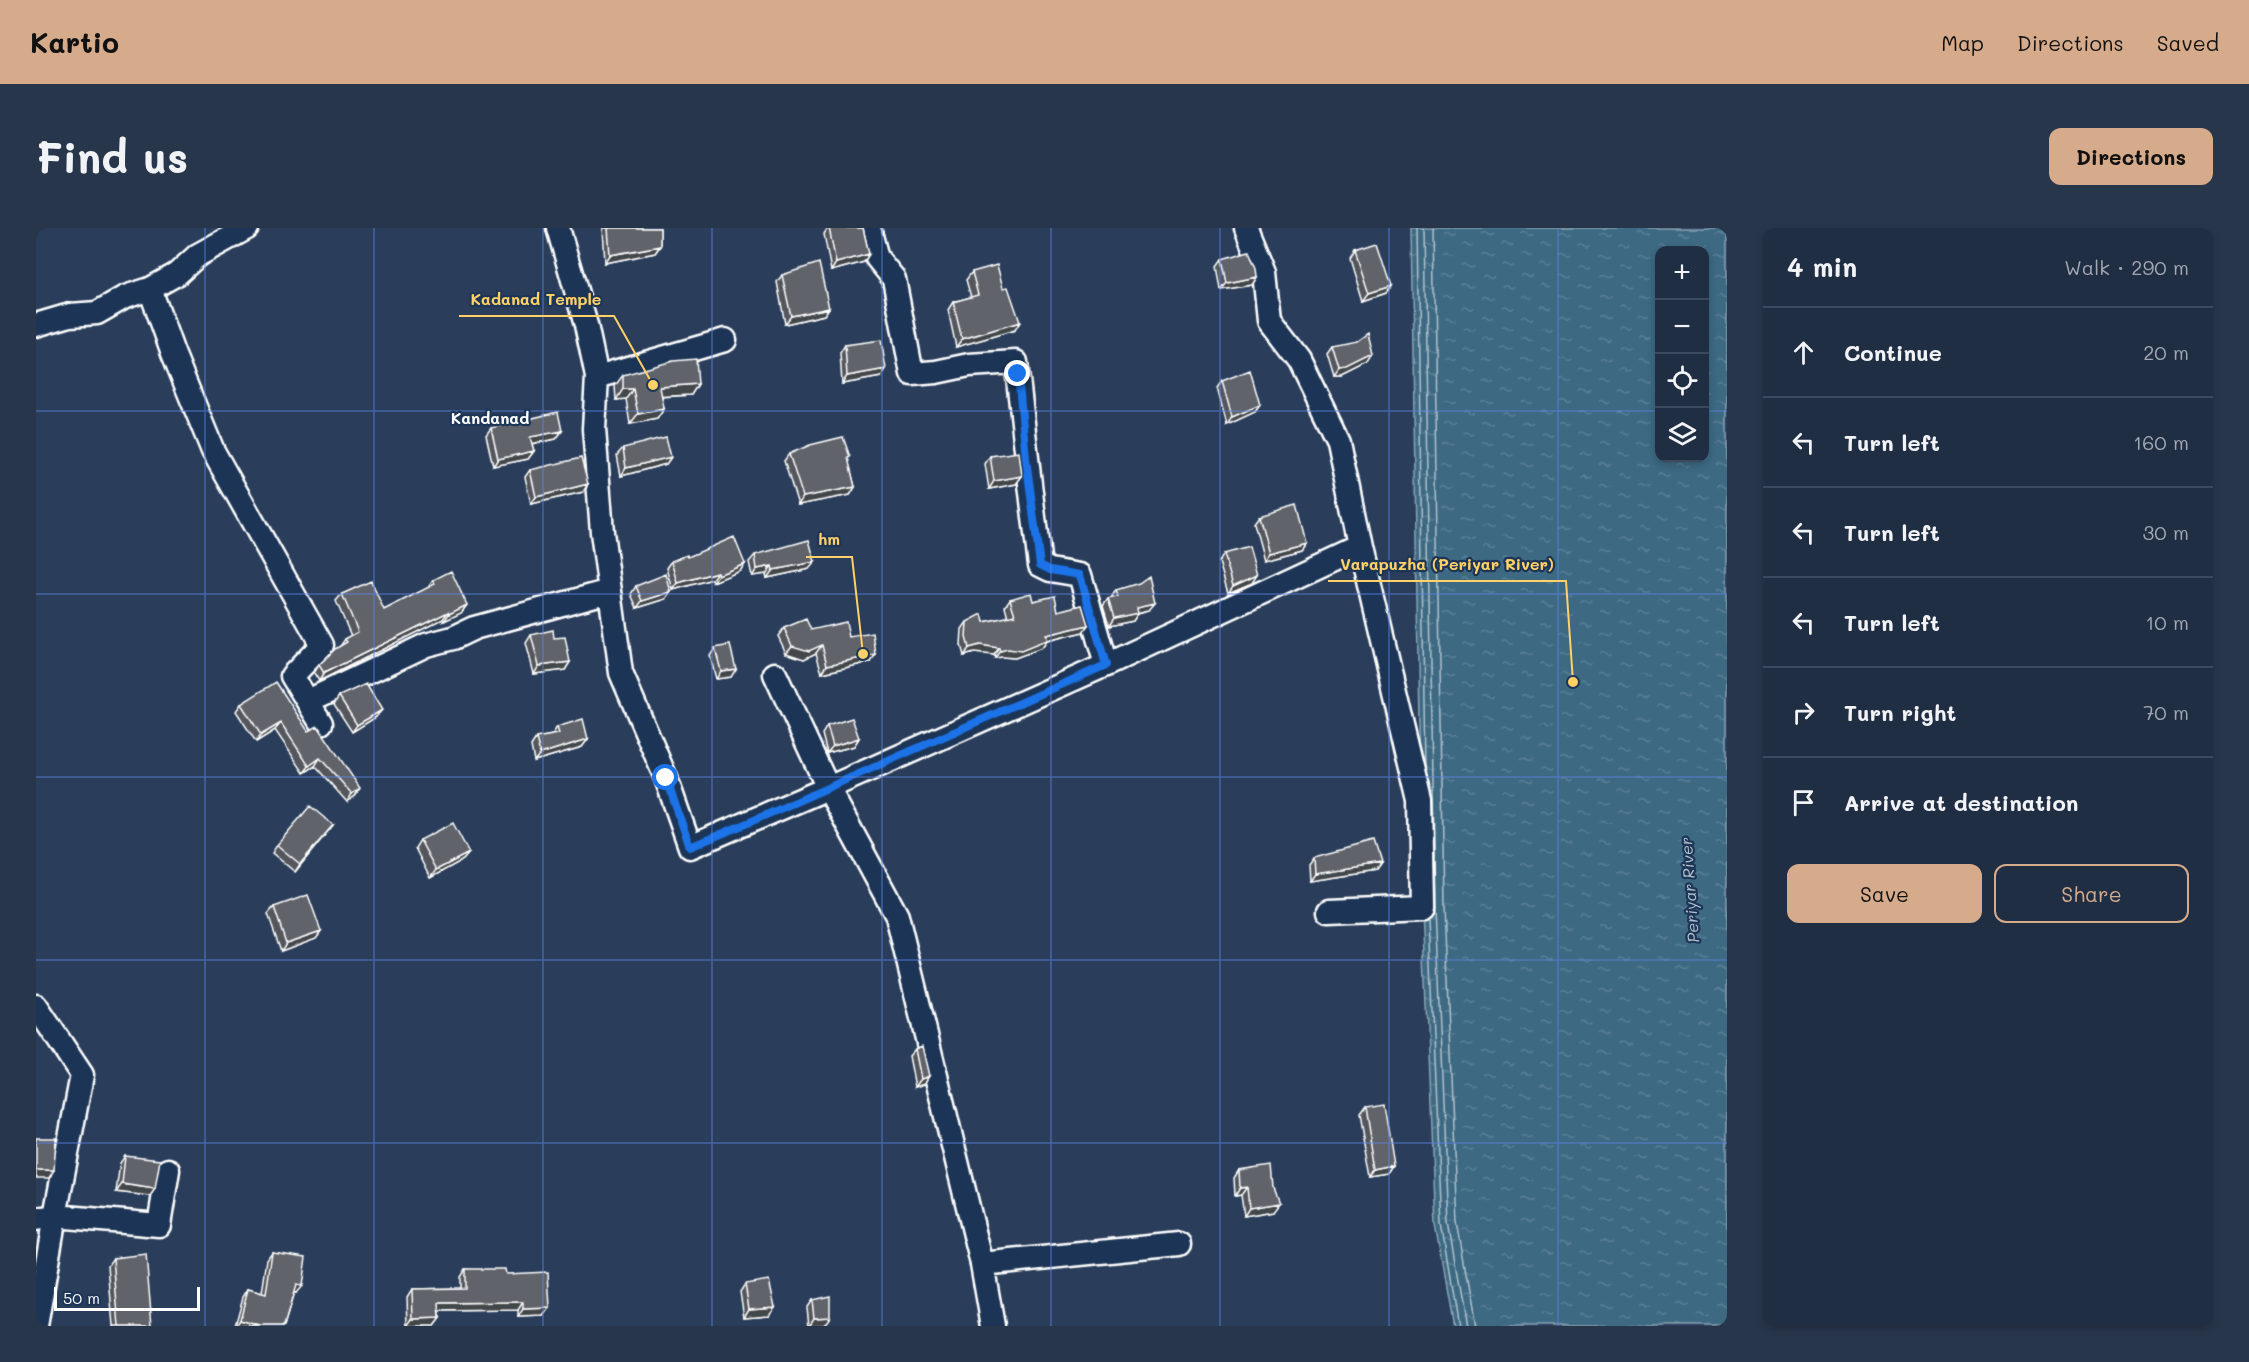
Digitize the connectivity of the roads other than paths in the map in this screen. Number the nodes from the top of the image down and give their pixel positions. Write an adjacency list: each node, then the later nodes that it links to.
1 (247, 228): 5 (street)
2 (558, 228): 8 (street)
3 (869, 228): 11 (street)
4 (1246, 228): 9 (street)
5 (150, 289): 6 (street); 13 (street)
6 (36, 325)
7 (725, 340): 8 (street)
8 (597, 377): 10 (street)
9 (1360, 546): 11 (street); 16 (street)
10 (610, 591): 13 (street); 15 (street)
11 (1106, 665): 15 (street)
12 (775, 674): 15 (street)
13 (308, 701): 14 (street)
14 (321, 723)
15 (828, 788): 21 (street)
16 (1329, 911)
17 (36, 1006): 19 (street)
18 (168, 1170): 19 (street)
19 (46, 1218): 22 (street)
20 (1179, 1244): 21 (street)
21 (982, 1264): 23 (street)
22 (36, 1326)
23 (993, 1326)

